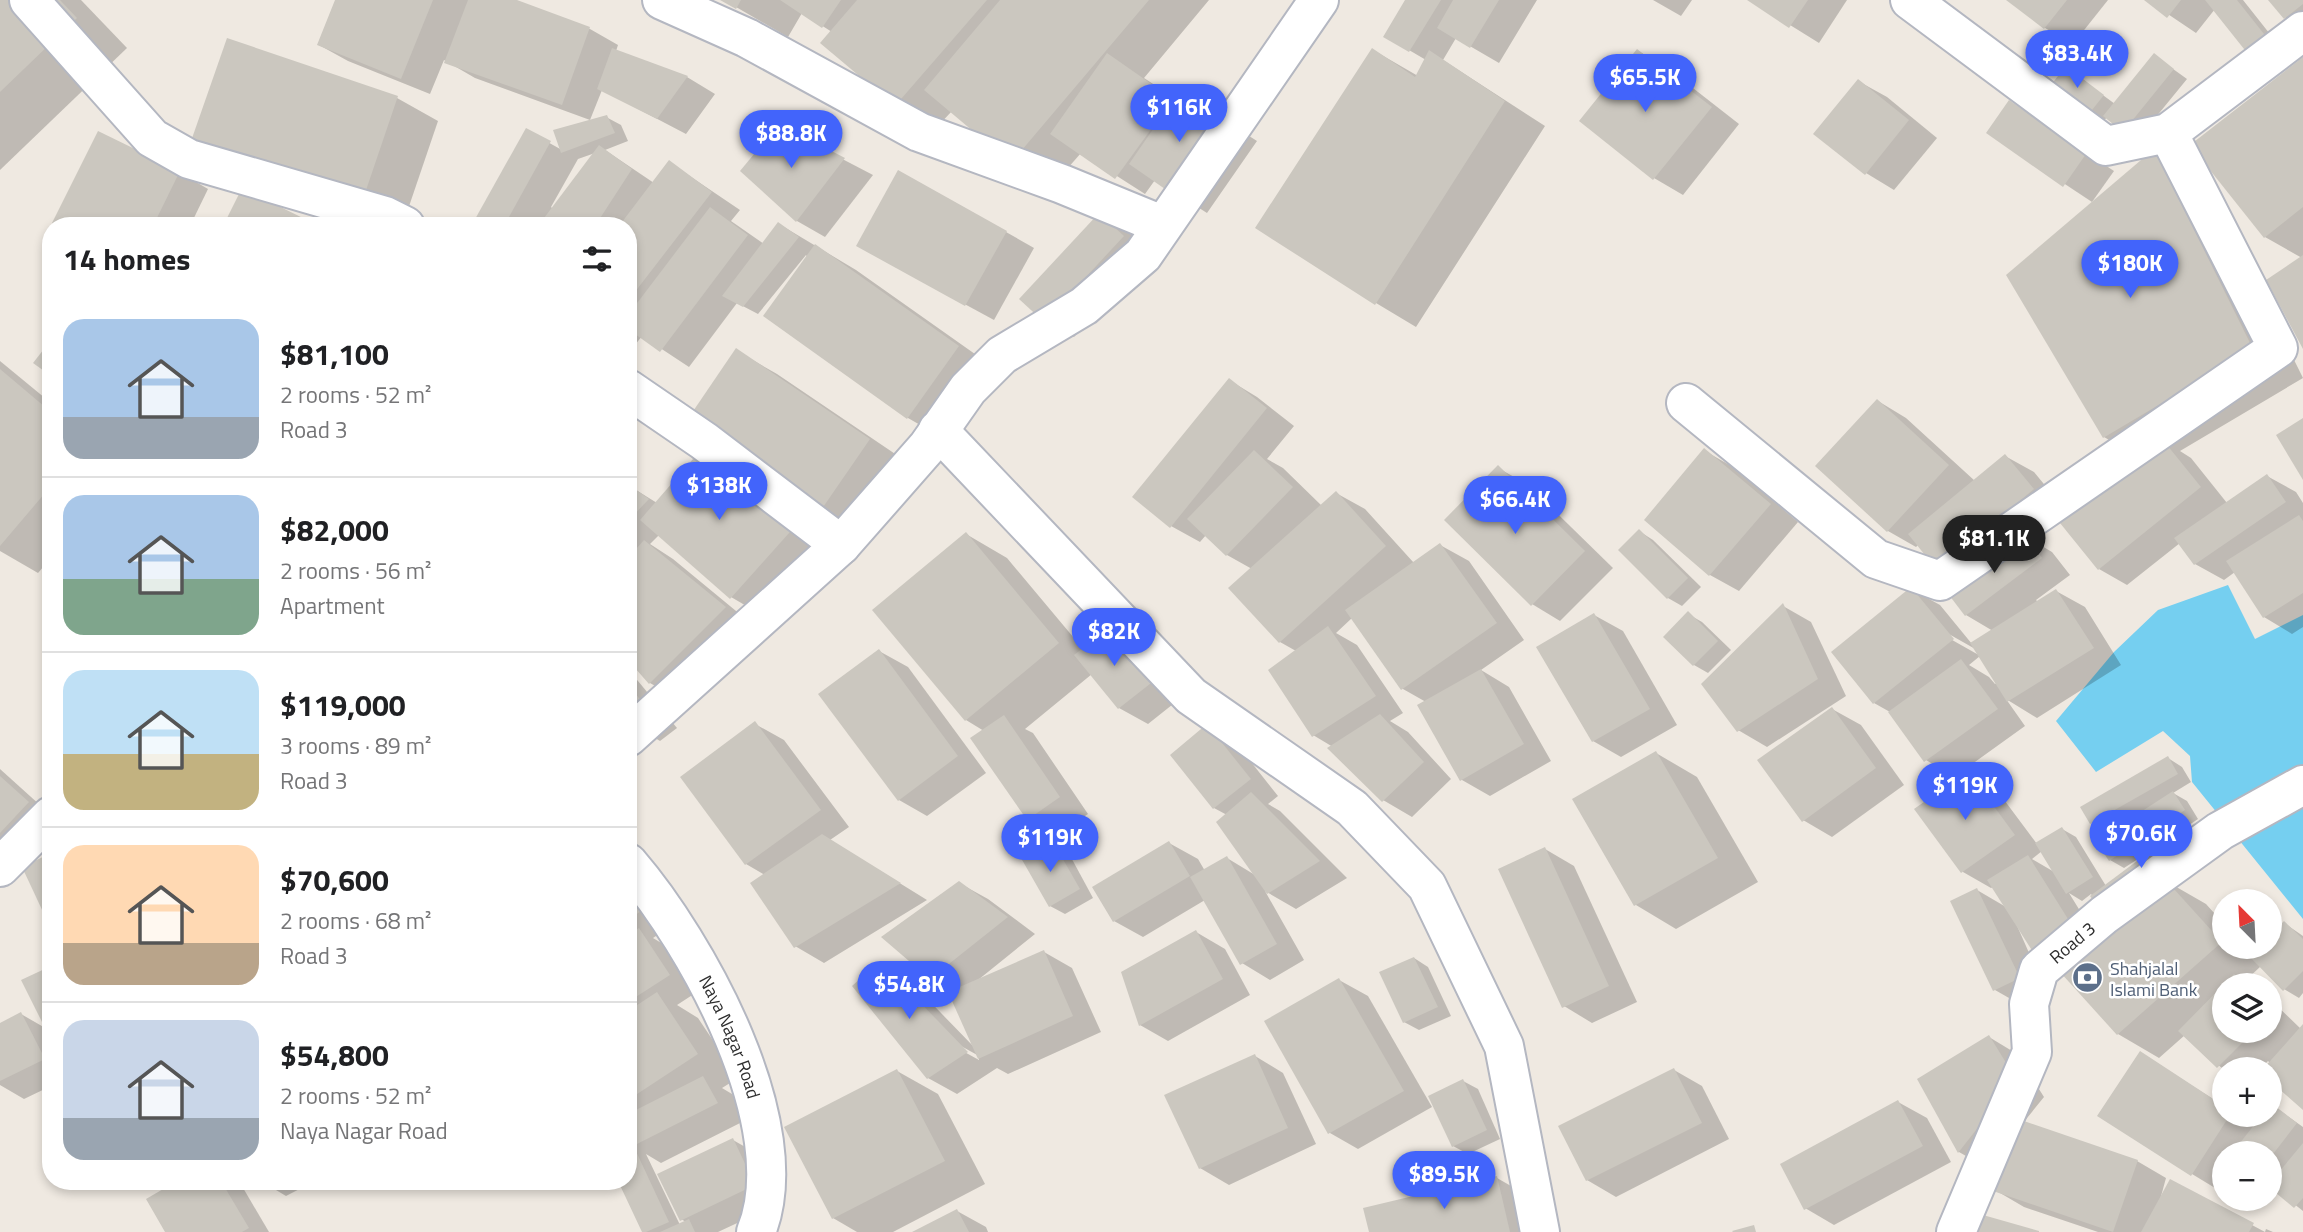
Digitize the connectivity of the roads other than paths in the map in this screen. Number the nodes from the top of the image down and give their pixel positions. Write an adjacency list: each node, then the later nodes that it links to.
1 (29, 0): 7 (street)
2 (662, 0): 8 (street)
3 (1319, 0): 8 (street)
4 (1910, 0): 6 (street)
5 (2303, 31): 6 (street)
6 (2168, 133): 10 (street)
7 (386, 217)
8 (1162, 225): 11 (street)
9 (637, 395): 12 (street)
10 (1686, 403)
11 (939, 430): 12 (street); 19 (street)
12 (841, 545): 13 (street)
13 (637, 729)
14 (2303, 785): 20 (street, Road 3)
15 (42, 825): 16 (street)
16 (0, 867)
17 (637, 873): 18 (street, Naya Nagar Road)
18 (756, 1232)
19 (1540, 1232)
20 (1956, 1232)

